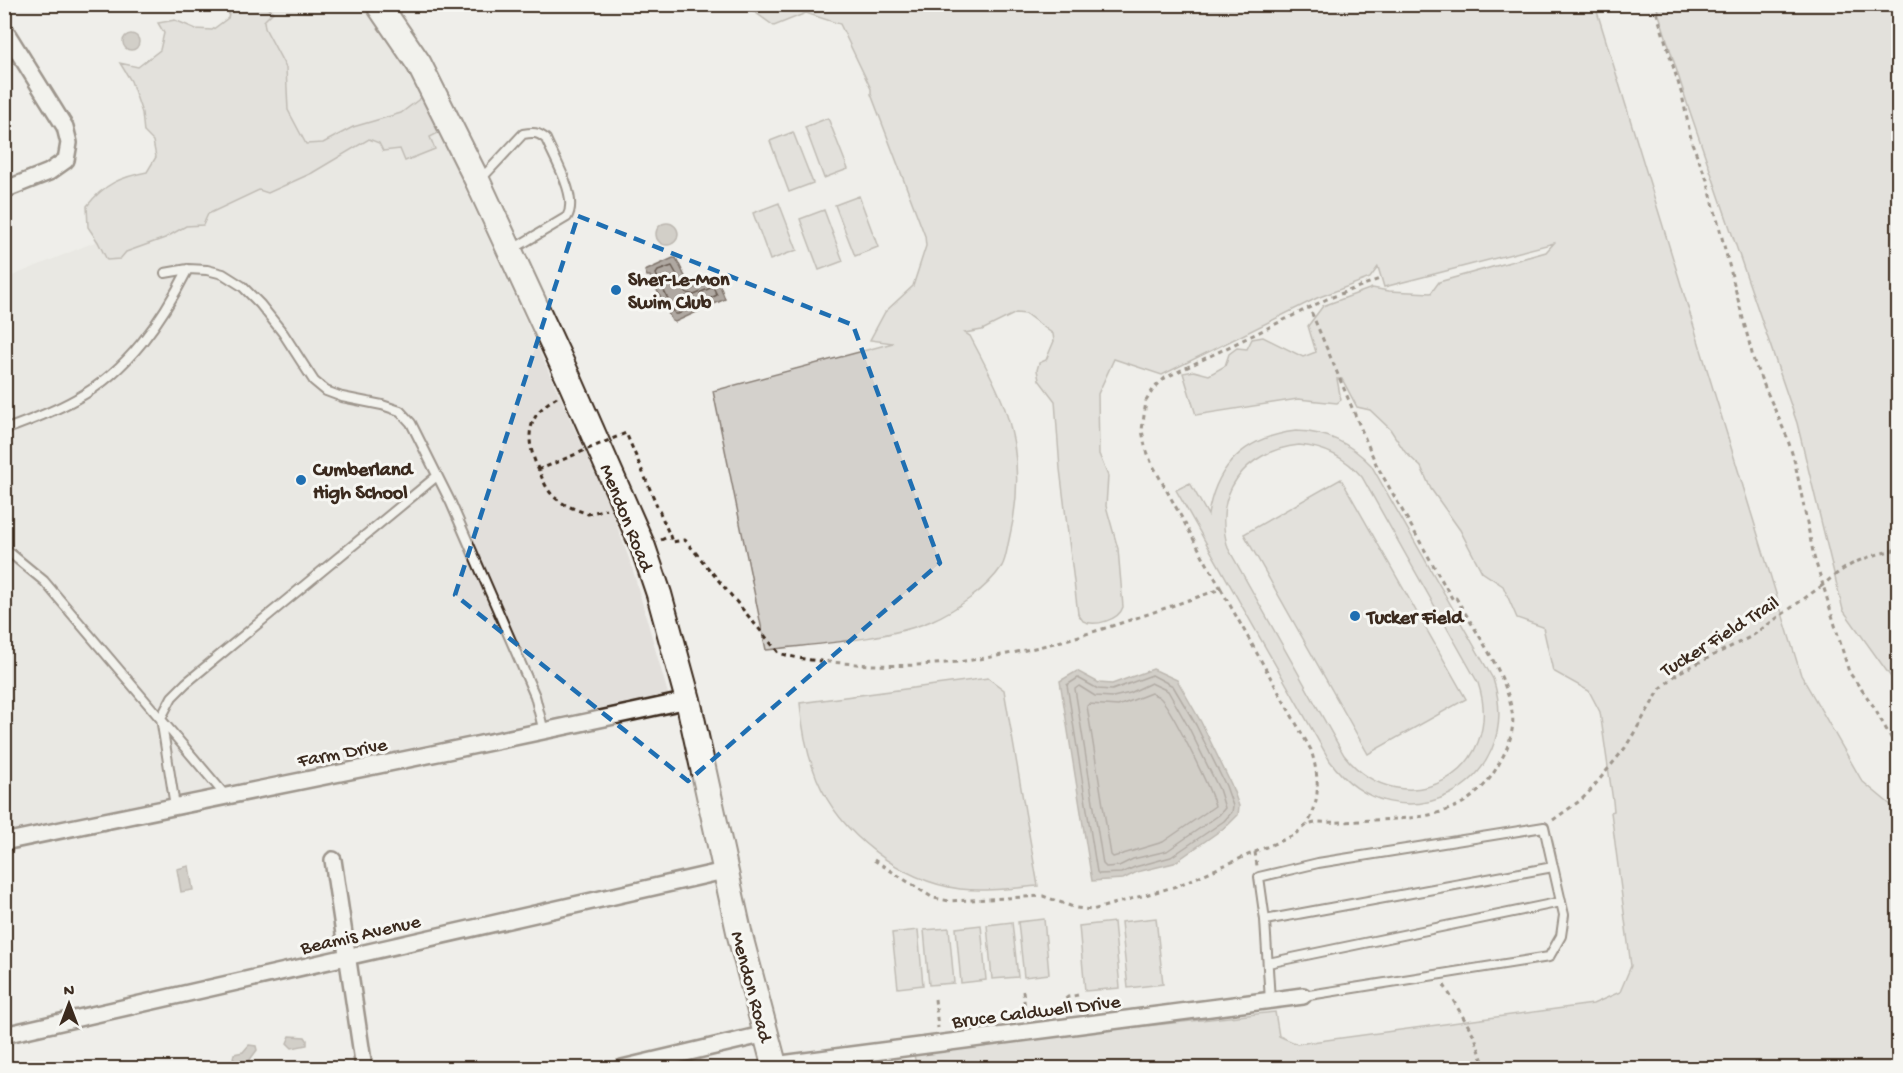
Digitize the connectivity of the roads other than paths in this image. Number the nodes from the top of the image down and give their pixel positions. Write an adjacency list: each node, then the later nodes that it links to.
1 (378, 4): 3 (main road, Mendon Road)
2 (4, 29): 4 (street)
3 (478, 182): 5 (main road, Mendon Road); 5 (lane)
4 (4, 190)
5 (511, 250): 11 (main road, Mendon Road)
6 (188, 269): 7 (lane); 8 (lane); 9 (lane)
7 (165, 273)
8 (4, 430)
9 (437, 476): 12 (lane); 13 (lane)
10 (4, 548): 12 (lane)
11 (688, 700): 13 (street, Farm Drive); 19 (main road, Mendon Road)
12 (160, 718): 14 (lane); 15 (lane)
13 (544, 732): 14 (street, Farm Drive)
14 (225, 795): 15 (street, Farm Drive)
15 (175, 806): 16 (street, Farm Drive)
16 (4, 842)
17 (333, 860): 22 (street)
18 (1553, 867): 20 (lane); 21 (lane); 21 (lane)
19 (724, 872): 22 (street, Beamis Avenue); 26 (main road, Mendon Road)
20 (1561, 903): 23 (lane); 24 (lane)
21 (1265, 920): 23 (lane)
22 (348, 957): 27 (street, Beamis Avenue); 29 (street)
23 (1268, 963): 25 (lane)
24 (1304, 996): 25 (street, Bruce Caldwell Drive)
25 (1270, 1000): 28 (street, Bruce Caldwell Drive)
26 (766, 1034): 28 (main road, Mendon Road); 30 (street)
27 (4, 1035)
28 (774, 1067)
29 (364, 1068)
30 (622, 1068)

